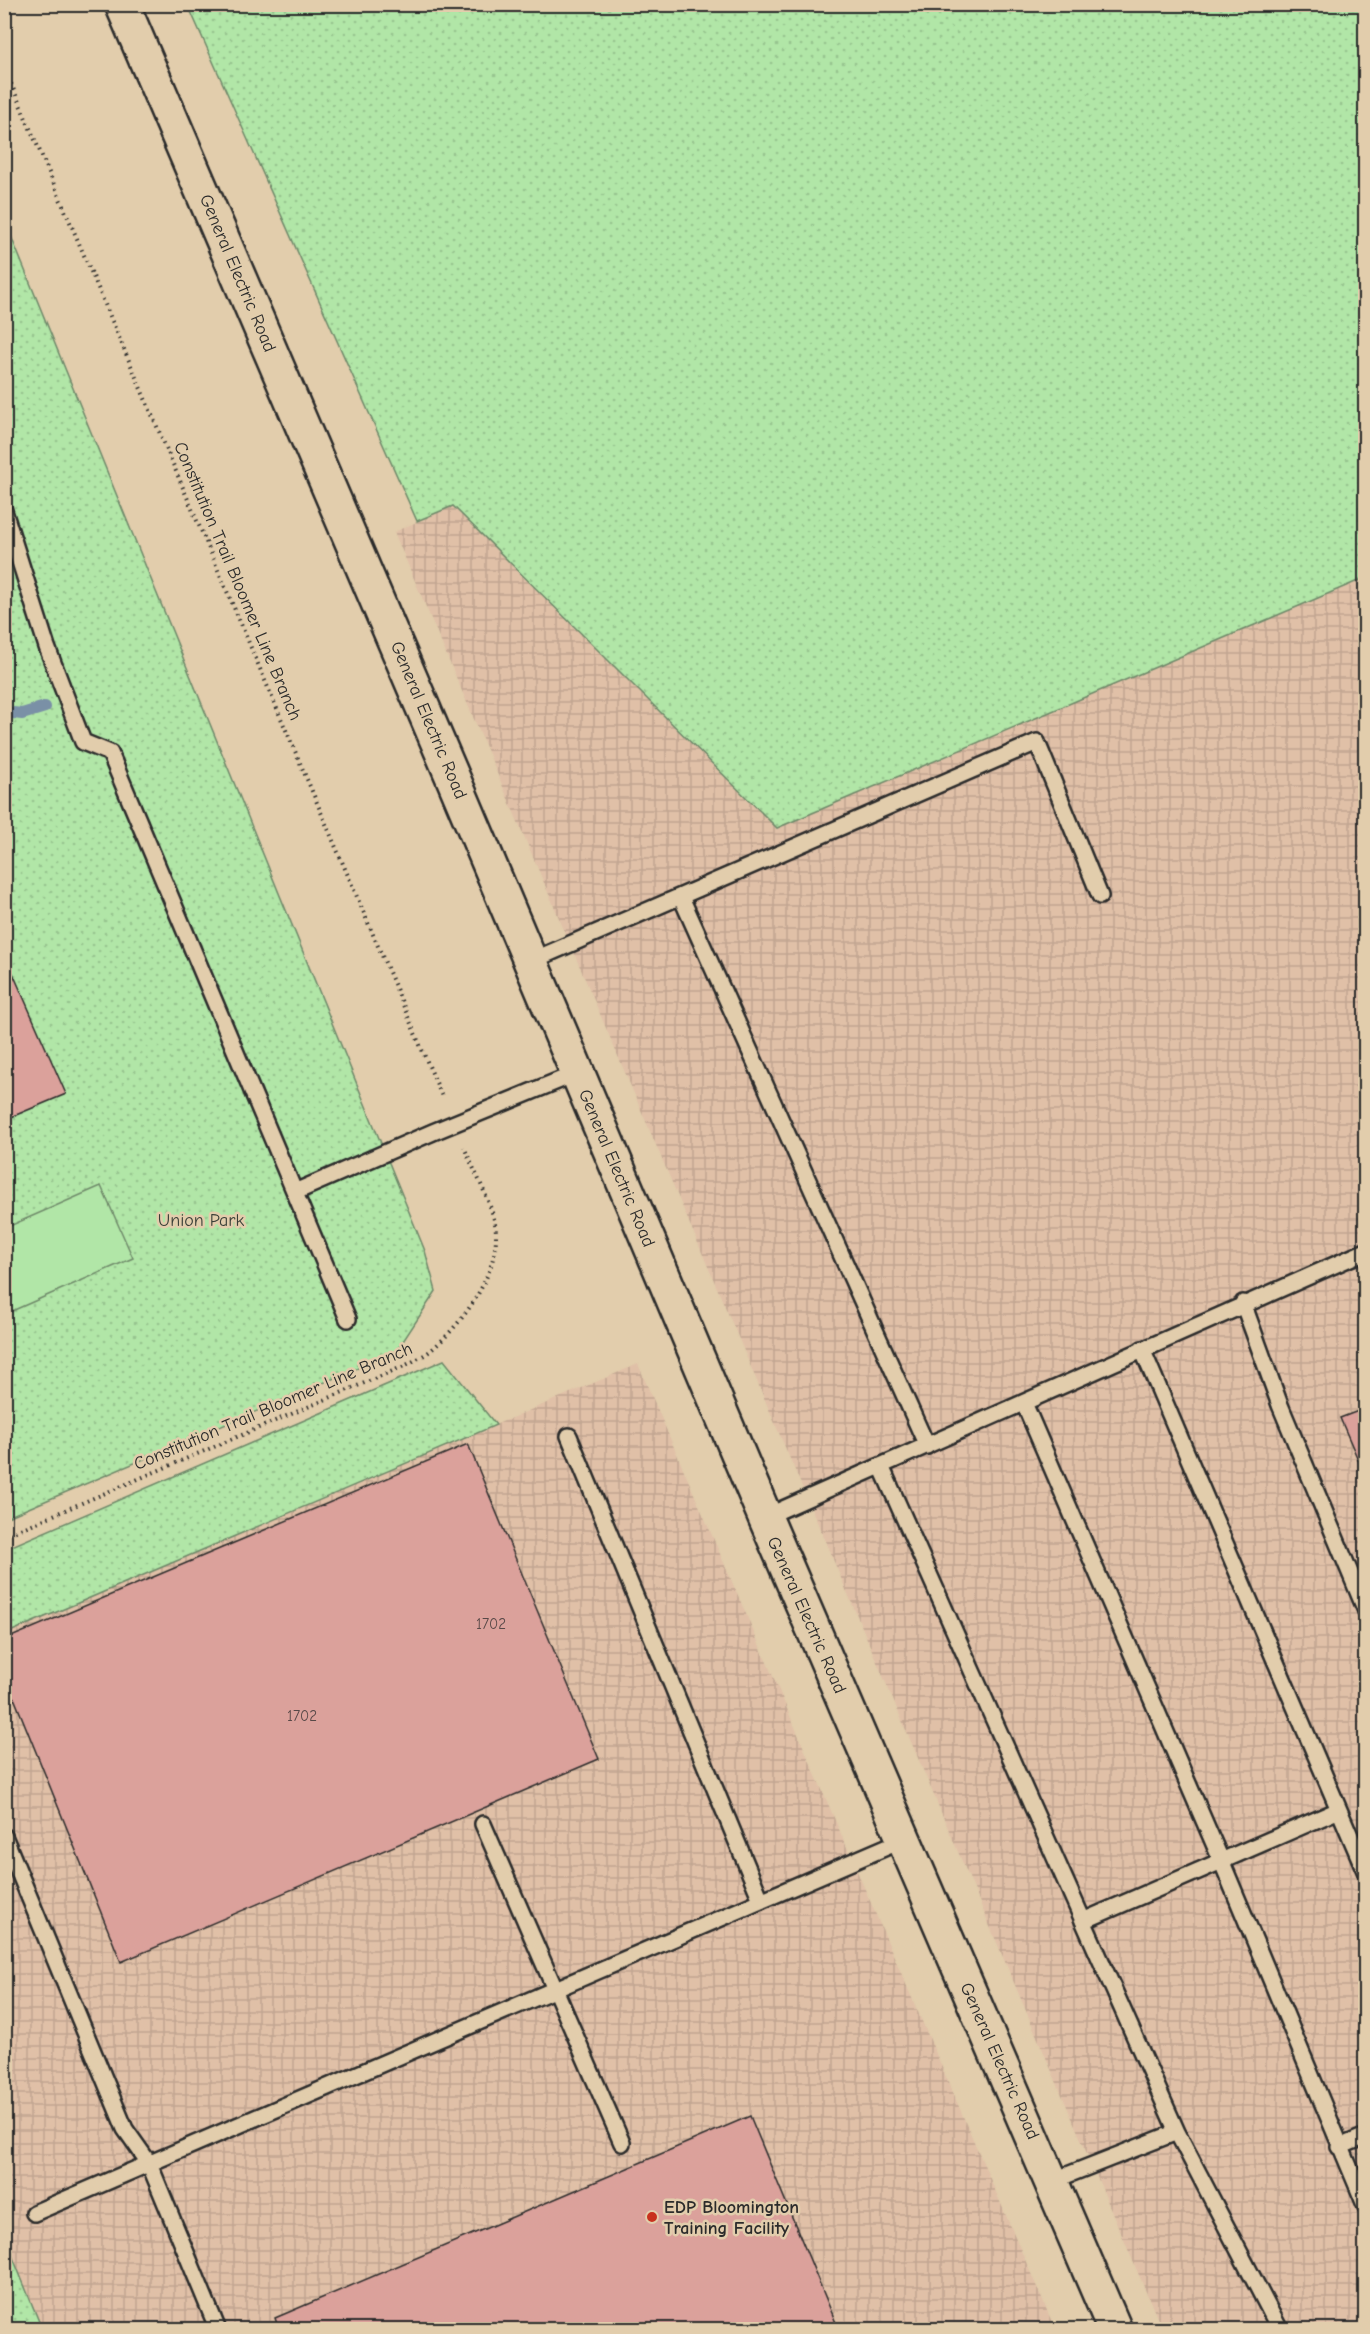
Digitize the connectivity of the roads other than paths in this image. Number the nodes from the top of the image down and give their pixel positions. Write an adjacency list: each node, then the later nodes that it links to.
1 (122, 4): 5 (main road, General Electric Road)
2 (4, 511): 7 (lane)
3 (1100, 896): 4 (lane)
4 (681, 897): 5 (lane); 14 (lane)
5 (531, 961): 6 (main road, General Electric Road)
6 (577, 1073): 7 (lane); 16 (main road, General Electric Road)
7 (295, 1192): 10 (lane)
8 (1365, 1251): 9 (lane)
9 (1243, 1303): 11 (lane); 17 (lane)
10 (348, 1319)
11 (1142, 1349): 12 (lane); 18 (lane)
12 (1024, 1403): 14 (lane); 22 (lane)
13 (569, 1436): 24 (lane)
14 (927, 1446): 15 (lane)
15 (881, 1466): 16 (lane); 25 (lane)
16 (765, 1517): 21 (main road, General Electric Road)
17 (1365, 1611)
18 (1339, 1810): 22 (lane); 23 (lane)
19 (483, 1824): 26 (lane)
20 (4, 1836): 31 (lane)
21 (904, 1839): 24 (lane); 32 (main road, General Electric Road)
22 (1221, 1860): 25 (lane); 30 (lane)
23 (1365, 1873)
24 (761, 1900): 26 (lane)
25 (1083, 1921): 27 (lane)
26 (554, 1990): 29 (lane); 31 (lane)
27 (1177, 2132): 32 (lane); 37 (lane)
28 (1365, 2136): 30 (lane)
29 (621, 2143)
30 (1339, 2147): 33 (lane)
31 (149, 2163): 34 (lane); 35 (lane)
32 (1052, 2181): 36 (main road, General Electric Road)
33 (1365, 2207)
34 (34, 2212)
35 (218, 2330)
36 (1115, 2330)
37 (1280, 2330)

